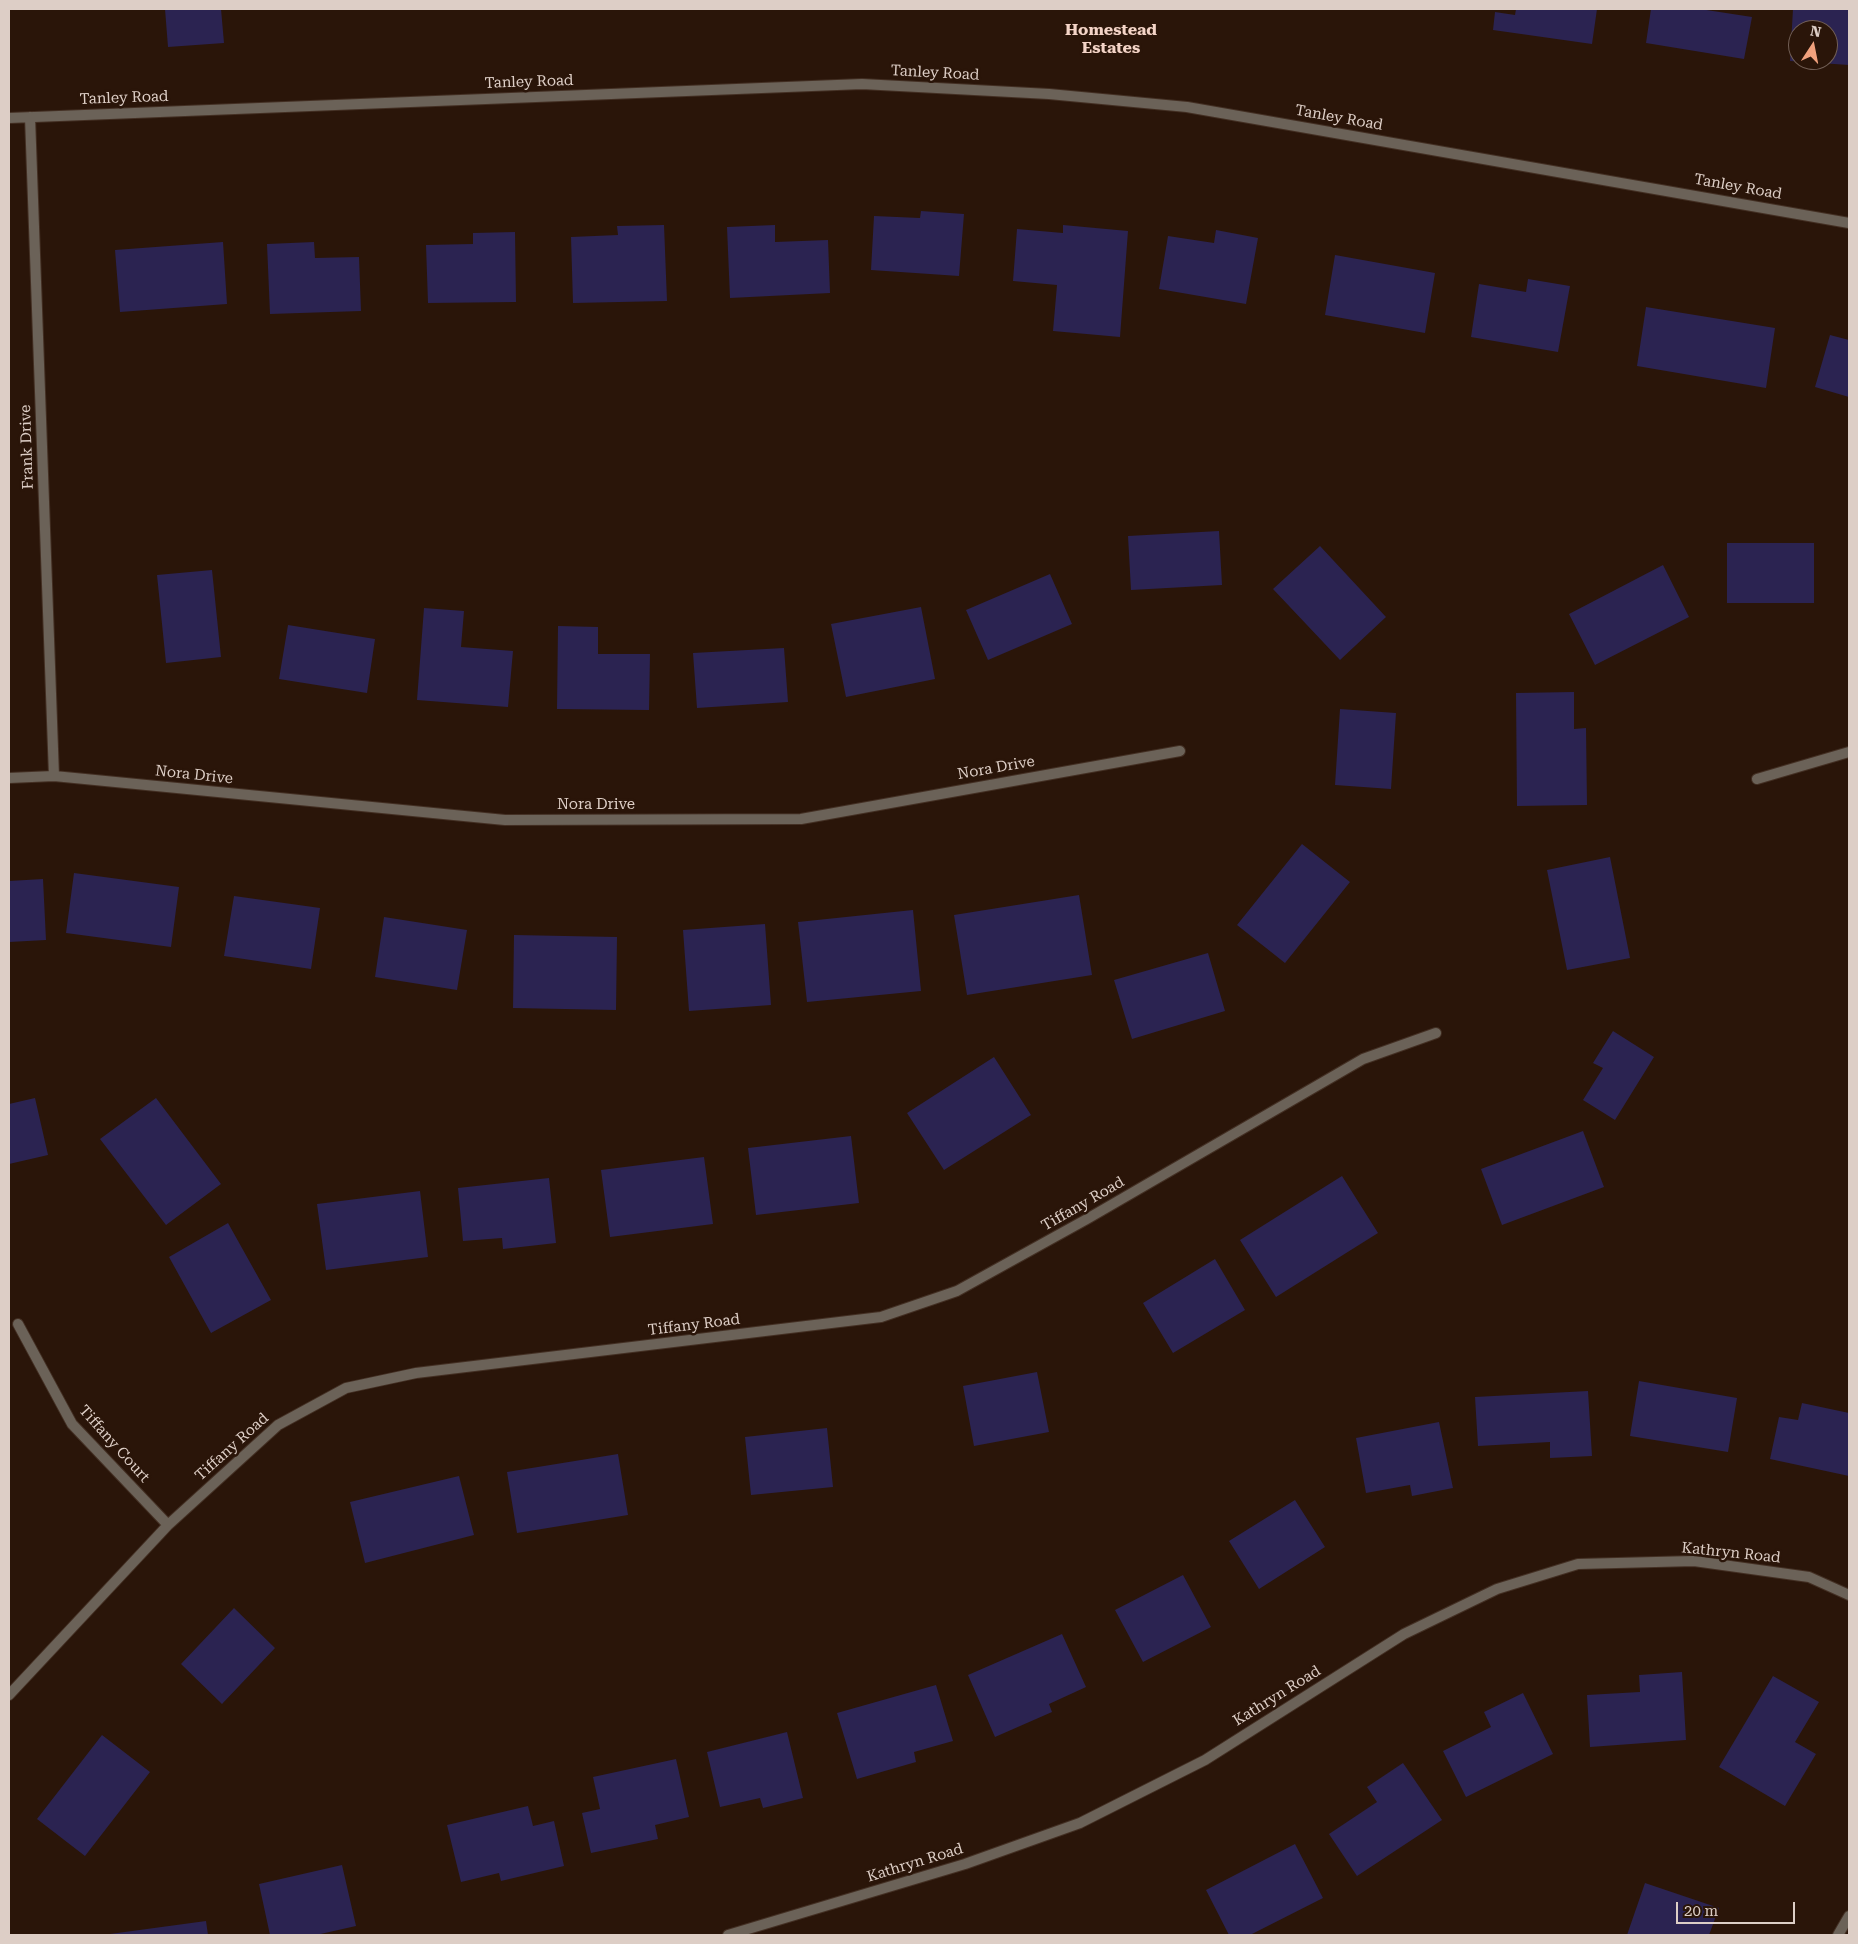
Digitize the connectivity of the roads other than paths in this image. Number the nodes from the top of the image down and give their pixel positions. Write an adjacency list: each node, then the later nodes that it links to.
1 (30, 117): 2 (street, Tanley Road); 3 (street, Tanley Road); 6 (street, Frank Drive)
2 (9, 118)
3 (1849, 222)
4 (1180, 751): 6 (street, Nora Drive)
5 (1849, 752): 8 (street)
6 (54, 776): 7 (street, Nora Drive)
7 (9, 778)
8 (1757, 779)
9 (1436, 1033): 11 (street, Tiffany Road)
10 (18, 1324): 11 (street, Tiffany Court)
11 (168, 1525): 13 (street, Tiffany Road)
12 (1849, 1595): 15 (street, Kathryn Road)
13 (9, 1695)
14 (1849, 1916): 16 (street)
15 (728, 1935)
16 (1838, 1935)

